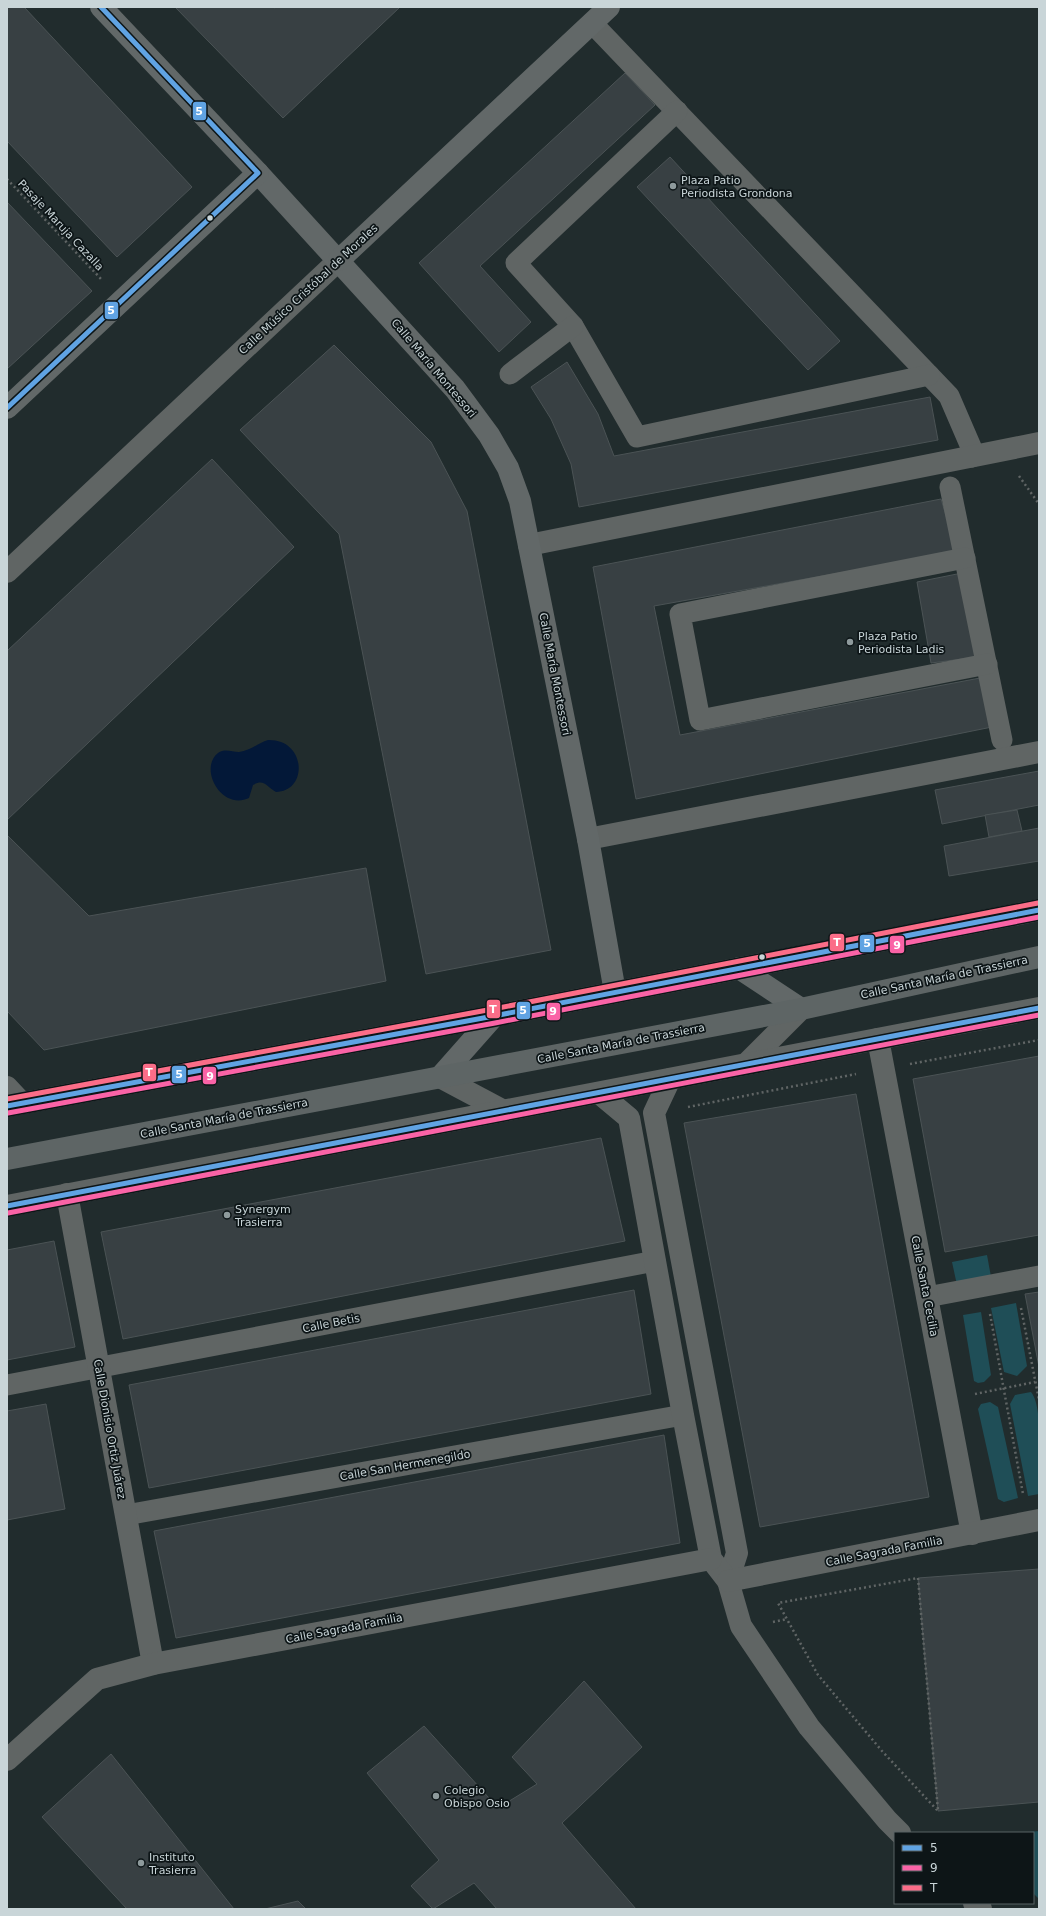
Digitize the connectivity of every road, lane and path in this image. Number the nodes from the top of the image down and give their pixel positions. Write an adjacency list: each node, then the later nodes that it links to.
1 (101, 7): 5 (main road, Calle María Montessori)
2 (609, 7): 3 (main road, Calle Músico Cristóbal de Morales)
3 (592, 23): 4 (street); 7 (main road, Calle Músico Cristóbal de Morales)
4 (677, 111): 9 (street); 11 (street)
5 (258, 173): 7 (main road, Calle María Montessori); 12 (main road)
6 (7, 179): 8 (path, Pasaje Maruja Cazalla)
7 (339, 260): 18 (main road, Calle María Montessori); 20 (street, Calle Músico Cristóbal de Morales)
8 (104, 282)
9 (574, 326): 10 (street); 11 (street)
10 (510, 374)
11 (929, 375): 14 (street)
12 (7, 408)
13 (1039, 443): 14 (street)
14 (972, 457): 18 (street)
15 (1016, 473): 17 (path)
16 (950, 486): 19 (street)
17 (1039, 504)
18 (529, 545): 24 (main road, Calle María Montessori)
19 (965, 558): 21 (street); 21 (street)
20 (7, 572)
21 (987, 664): 22 (street)
22 (1002, 740)
23 (1039, 752): 24 (street)
24 (588, 839): 28 (main road, Calle María Montessori)
25 (1039, 910): 27 (main road)
26 (1039, 956): 30 (main road, Calle Santa María de Trassierra)
27 (739, 968): 28 (main road); 30 (main road)
28 (615, 992): 31 (main road)
29 (1039, 1008): 32 (street)
30 (801, 1009): 34 (street); 36 (main road, Calle Santa María de Trassierra)
31 (494, 1016): 36 (main road); 40 (main road)
32 (878, 1039): 34 (street); 35 (street, Calle Santa Cecilia)
33 (1039, 1040): 35 (path)
34 (746, 1064): 37 (street)
35 (884, 1069): 42 (path); 49 (street, Calle Santa Cecilia)
36 (440, 1077): 41 (street); 43 (main road, Calle Santa María de Trassierra)
37 (670, 1079): 39 (street); 42 (street)
38 (7, 1087): 40 (street)
39 (599, 1093): 41 (street); 47 (street)
40 (15, 1104)
41 (502, 1110): 44 (street)
42 (654, 1113): 46 (street)
43 (7, 1159)
44 (67, 1194): 45 (street); 52 (street, Calle Dionisio Ortiz Juárez)
45 (7, 1206)
46 (682, 1257): 47 (street); 58 (street)
47 (655, 1262): 52 (street, Calle Betis); 59 (street)
48 (1039, 1276): 49 (street)
49 (927, 1297): 63 (street, Calle Santa Cecilia)
50 (1021, 1307): 53 (path)
51 (989, 1313): 55 (path)
52 (99, 1368): 54 (street, Calle Betis); 61 (street, Calle Dionisio Ortiz Juárez)
53 (1036, 1382): 55 (path); 57 (path)
54 (7, 1385)
55 (1003, 1388): 56 (path); 60 (path)
56 (972, 1395)
57 (1039, 1400)
58 (710, 1410): 59 (street); 65 (street)
59 (683, 1415): 61 (street, Calle San Hermenegildo); 64 (street)
60 (1023, 1496)
61 (126, 1515): 68 (street, Calle Dionisio Ortiz Juárez)
62 (1039, 1520): 63 (street, Calle Sagrada Familia)
63 (972, 1534): 65 (street, Calle Sagrada Familia)
64 (712, 1559): 65 (street); 68 (street, Calle Sagrada Familia)
65 (728, 1581): 70 (street)
66 (787, 1619): 66 (path); 67 (path)
67 (772, 1622)
68 (153, 1664): 69 (street, Calle Sagrada Familia)
69 (7, 1760)
70 (899, 1832)

